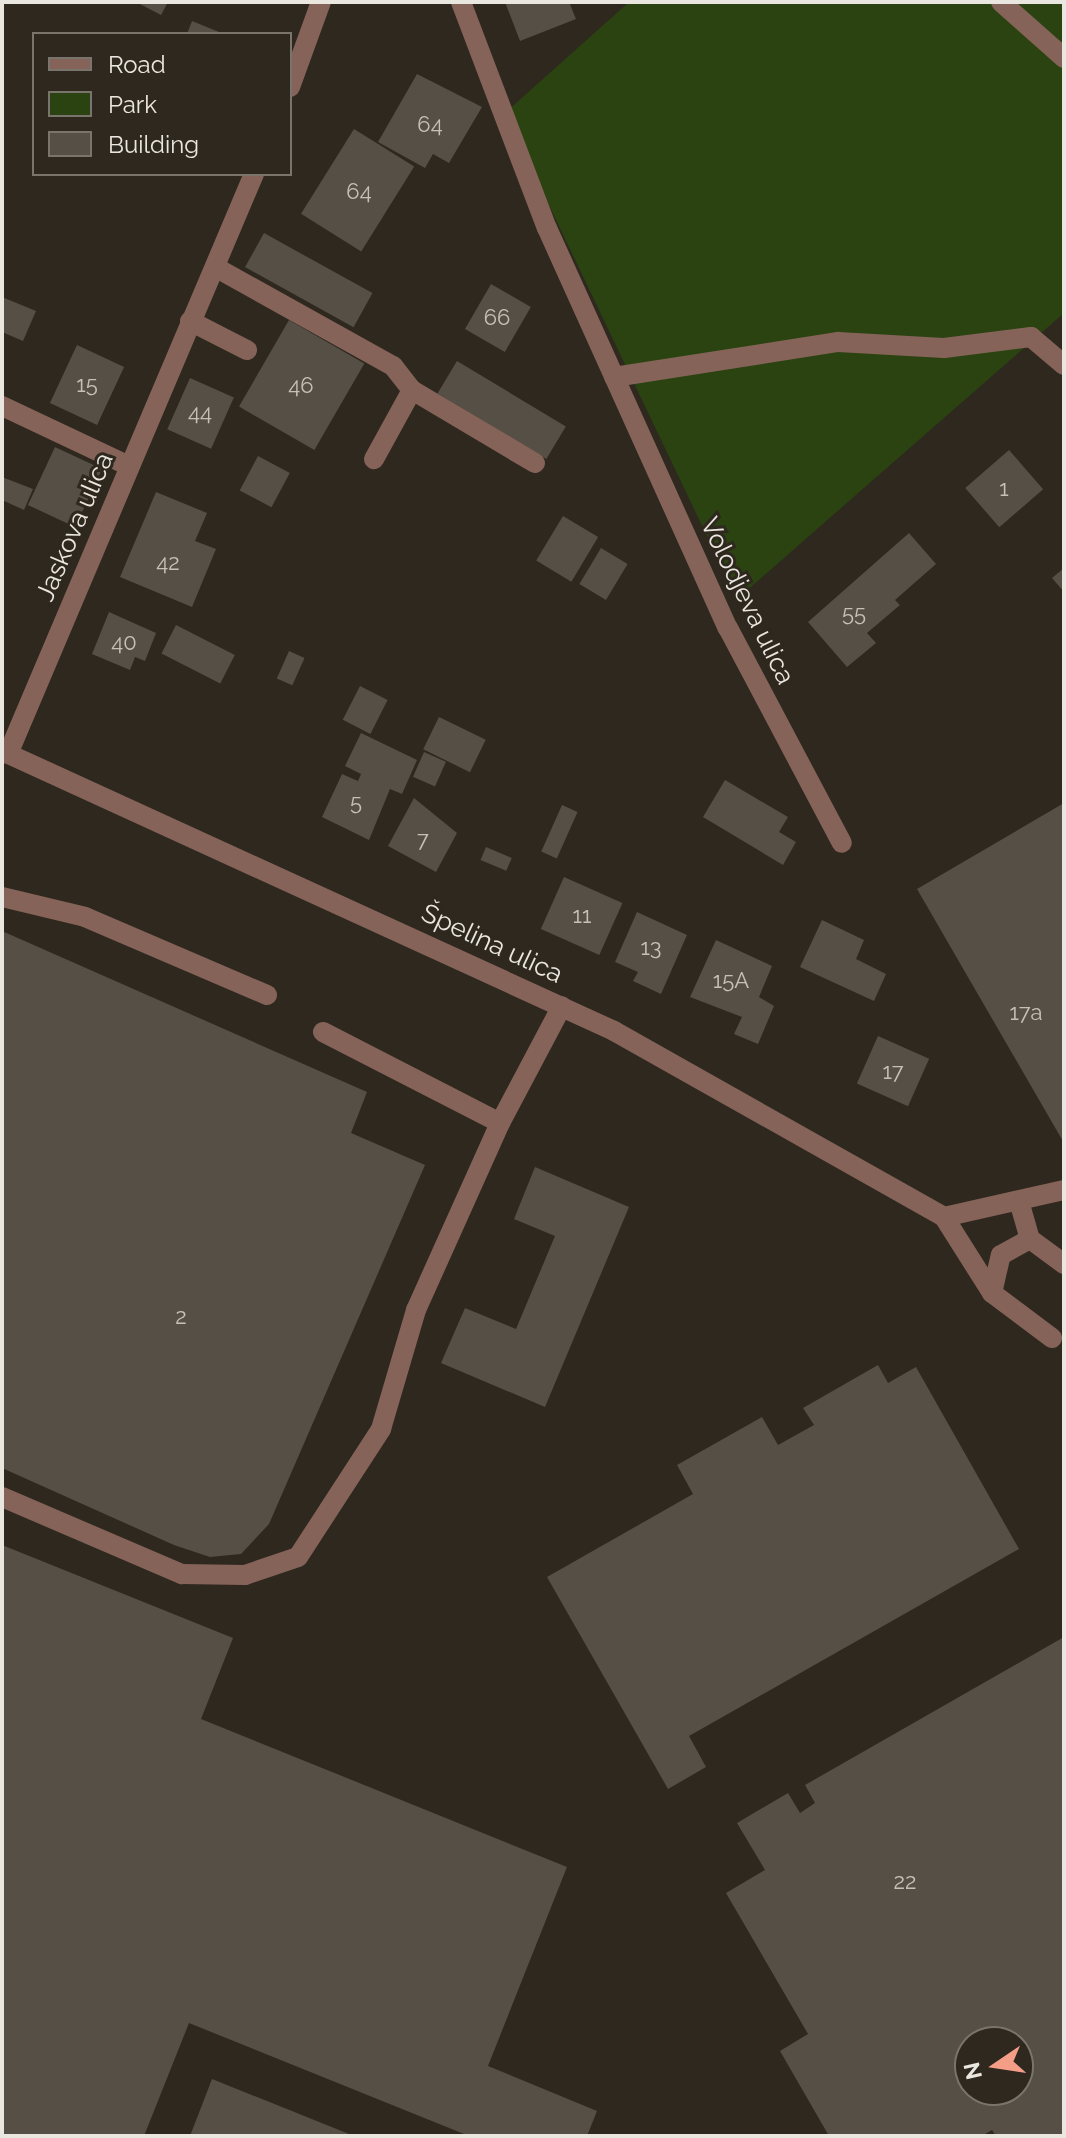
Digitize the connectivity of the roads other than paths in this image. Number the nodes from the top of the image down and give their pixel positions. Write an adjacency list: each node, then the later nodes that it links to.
1 (321, 2): 5 (street)
2 (461, 2): 11 (street, Volodjeva ulica)
3 (1001, 2): 4 (street)
4 (1064, 58)
5 (292, 82)
6 (253, 176): 7 (street, Jaskova ulica)
7 (215, 267): 8 (street, Jaskova ulica); 12 (street)
8 (190, 321): 9 (street); 16 (street, Jaskova ulica)
9 (247, 350)
10 (1064, 365): 11 (street)
11 (614, 377): 18 (street, Volodjeva ulica)
12 (412, 390): 14 (street); 15 (street)
13 (2, 406): 16 (street)
14 (374, 459)
15 (535, 463)
16 (129, 466): 17 (street, Jaskova ulica)
17 (5, 753): 21 (street, Špelina ulica)
18 (842, 843)
19 (2, 897): 20 (street)
20 (267, 995)
21 (562, 1006): 23 (street); 26 (street, Špelina ulica)
22 (323, 1032): 23 (street)
23 (500, 1123): 31 (street)
24 (1064, 1190): 25 (street)
25 (1019, 1201): 26 (street); 27 (street)
26 (944, 1217): 29 (street)
27 (1030, 1239): 28 (street); 29 (street)
28 (1064, 1264)
29 (992, 1293): 30 (street)
30 (1052, 1338)
31 (2, 1497)

